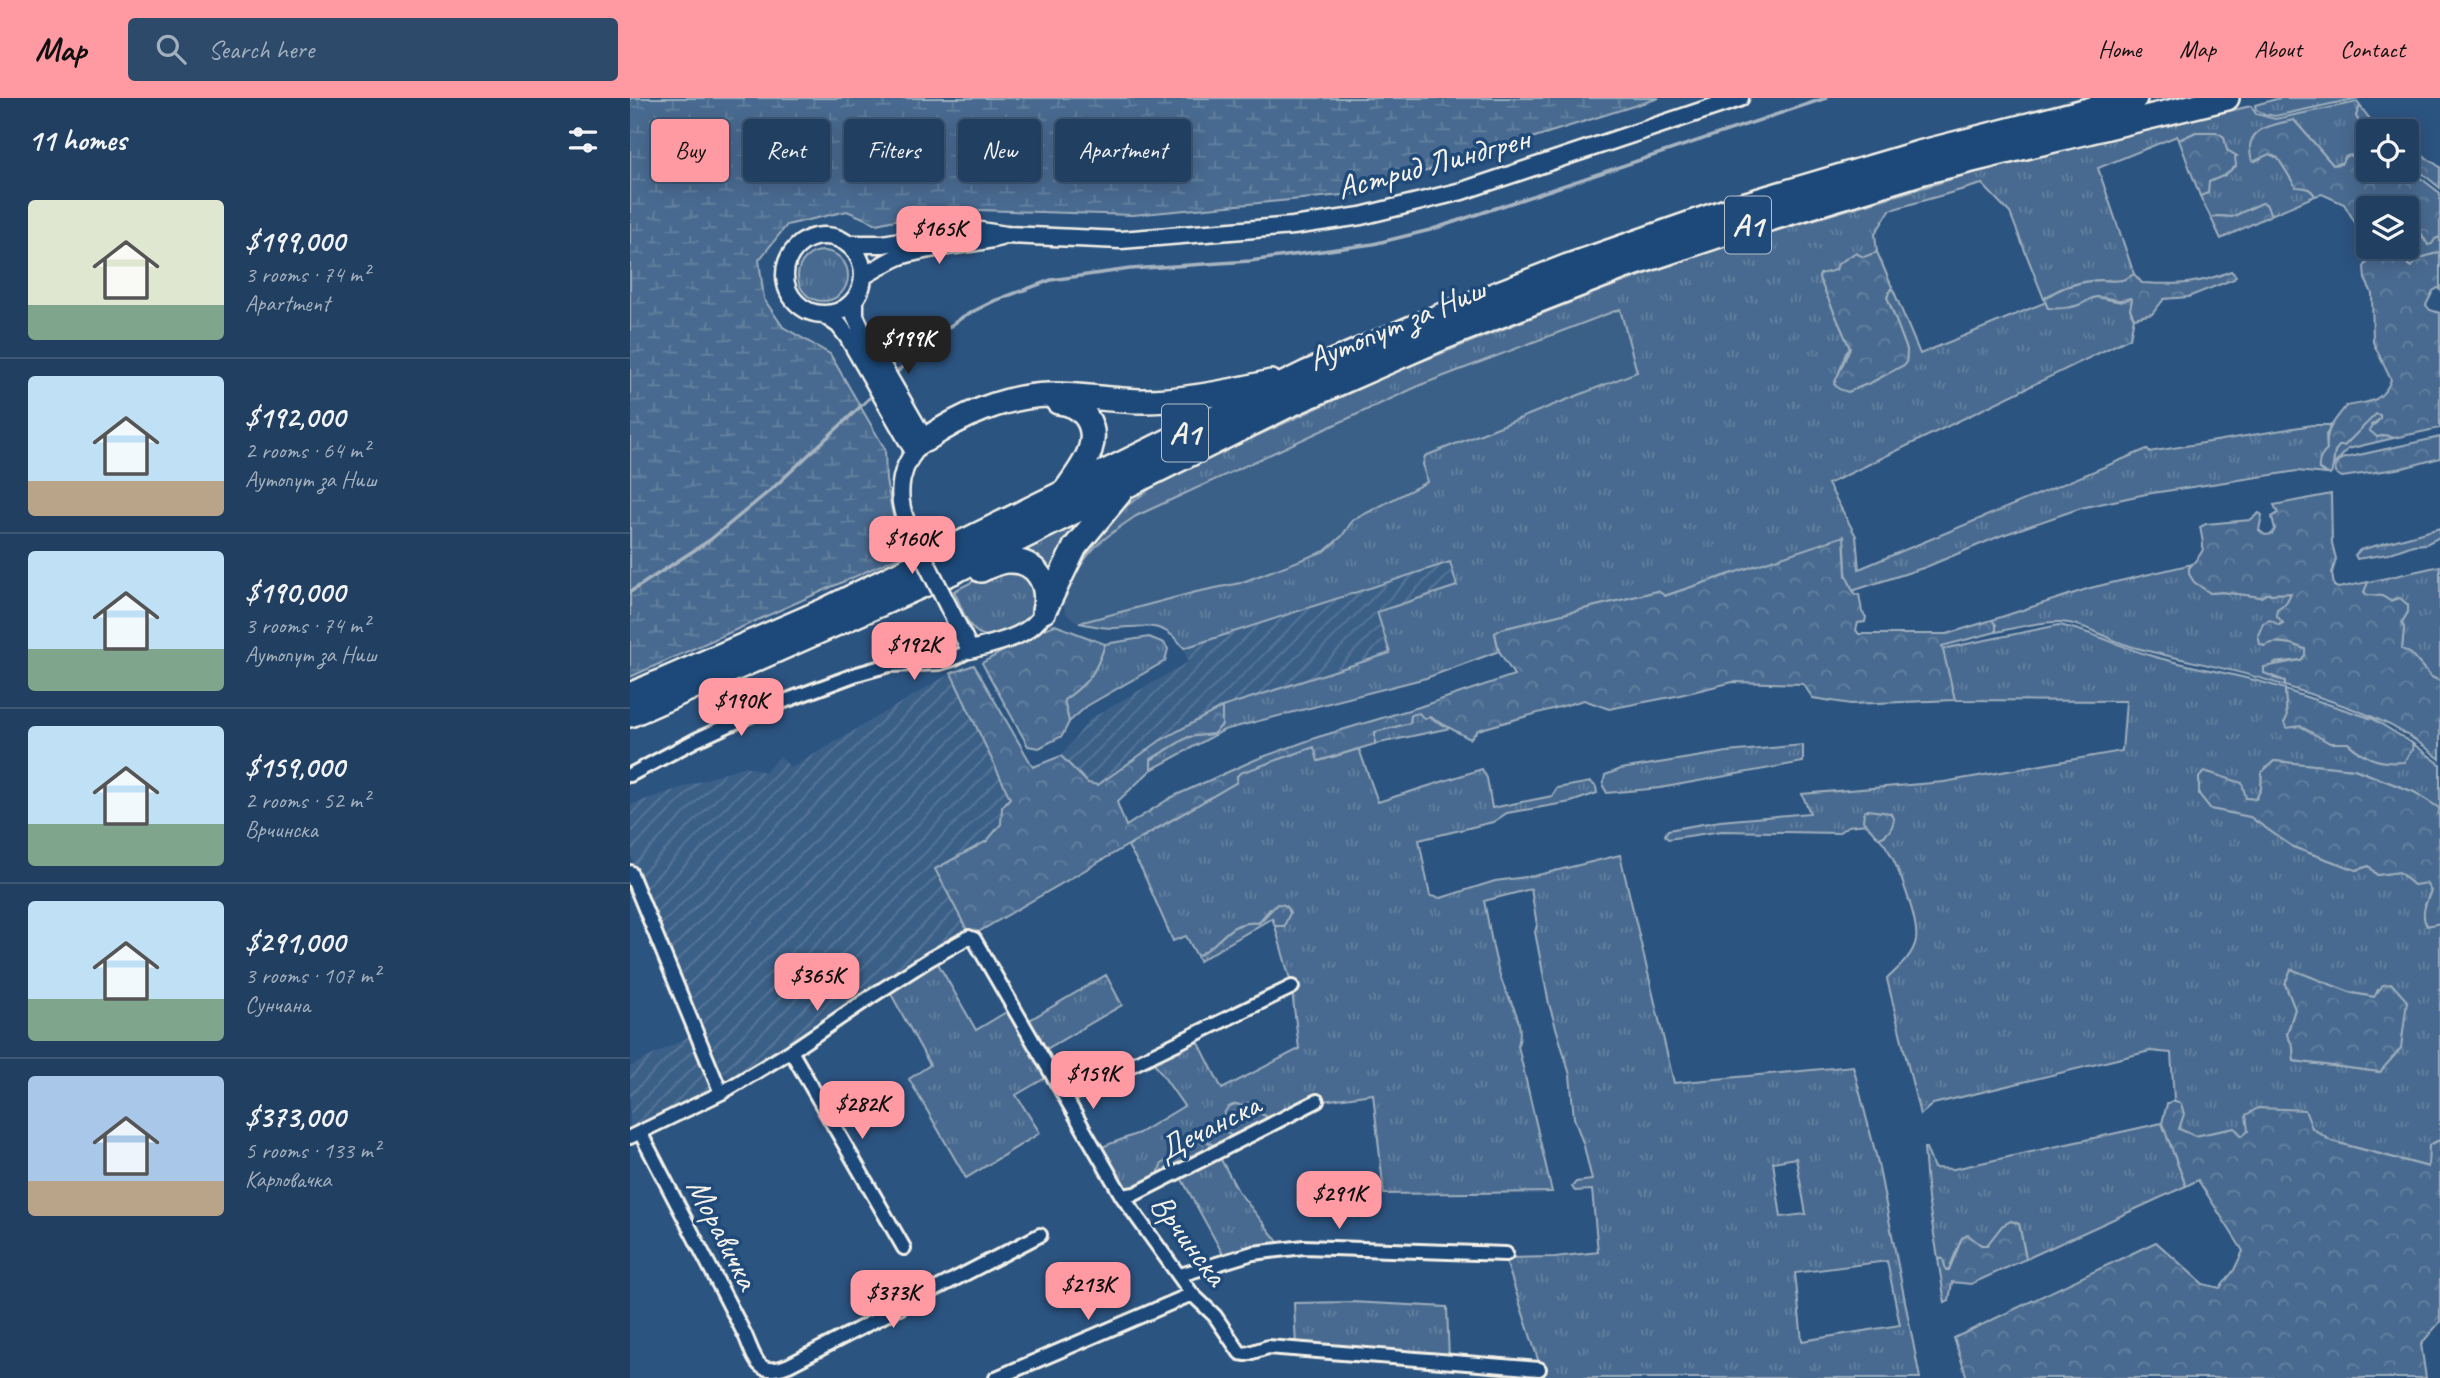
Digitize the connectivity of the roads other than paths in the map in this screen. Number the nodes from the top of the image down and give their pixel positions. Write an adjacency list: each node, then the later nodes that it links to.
1 (1740, 98): 4 (street, Астрид Линдгрен)
2 (2135, 98): 10 (highway, Аутопут за Ниш / A1)
3 (2227, 98): 12 (highway, Аутопут за Ниш / A1)
4 (1006, 236): 5 (street, Астрид Линдгрен); 6 (street, Астрид Линдгрен)
5 (849, 244): 6 (street); 8 (street)
6 (863, 276): 7 (street)
7 (855, 300): 8 (street); 9 (street)
8 (823, 314): 9 (street)
9 (868, 356): 11 (street)
10 (1306, 373): 11 (highway); 13 (highway, Аутопут за Ниш / A1)
11 (923, 443): 13 (highway); 16 (street, bridge)
12 (1129, 484): 14 (highway); 15 (highway, Аутопут за Ниш / A1)
13 (1063, 494): 17 (highway, Аутопут за Ниш / A1)
14 (1044, 611): 15 (highway); 16 (street)
15 (852, 617): 18 (highway, Аутопут за Ниш / A1)
16 (970, 650): 19 (street)
17 (630, 695)
18 (630, 715)
19 (630, 775)
20 (630, 872): 23 (street)
21 (1292, 987): 24 (street)
22 (791, 1051): 23 (street); 24 (street, Врчинска); 29 (street)
23 (720, 1093): 26 (street)
24 (1066, 1097): 27 (street, Врчинска)
25 (1317, 1101): 27 (street, Дечанска)
26 (635, 1135): 28 (street, Моравичка)
27 (1122, 1196): 31 (street, Врчинска)
28 (1040, 1235)
29 (904, 1248)
30 (1506, 1254): 31 (street)
31 (1180, 1275): 32 (street, Врчинска)
32 (1192, 1294): 33 (street, Врчинска); 34 (street)
33 (1539, 1369)
34 (996, 1378)

